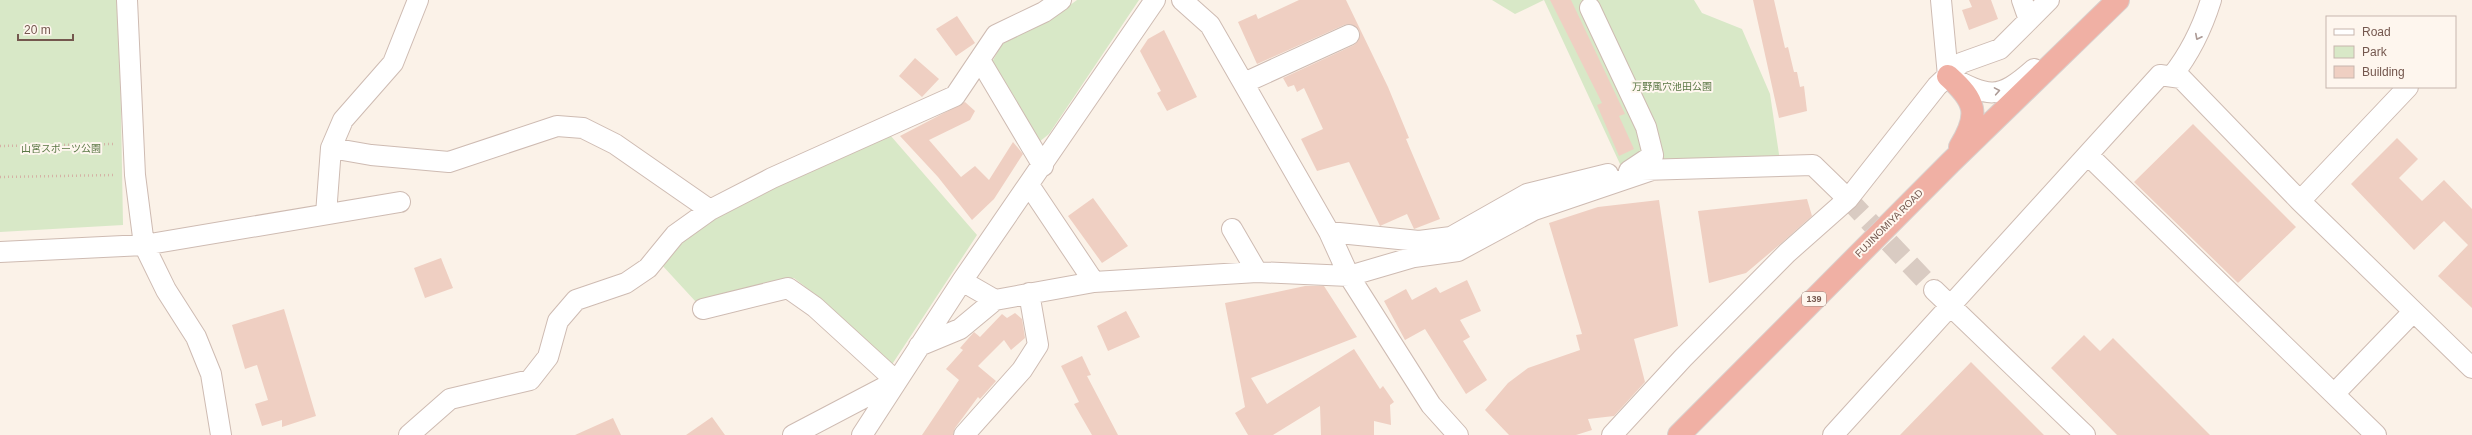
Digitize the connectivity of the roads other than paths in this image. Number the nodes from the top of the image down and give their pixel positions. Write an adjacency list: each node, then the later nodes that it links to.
1 (127, 0): 34 (street)
2 (418, 0): 20 (street)
3 (1061, 0): 15 (street)
4 (1155, 0): 23 (street)
5 (1182, 0): 18 (street)
6 (1942, 0): 16 (street)
7 (2022, 0): 13 (street)
8 (2049, 0): 13 (street)
9 (2118, 0): 12 (highway, 139)
10 (2211, 0): 17 (street, one-way to 17)
11 (1590, 8): 25 (street)
12 (2103, 15): 16 (street, one-way to 12); 22 (highway, FUJINOMIYA ROAD / 139)
13 (2029, 20): 16 (street)
14 (1349, 35): 18 (street)
15 (980, 60): 23 (street); 30 (street)
16 (1948, 76): 22 (highway); 27 (street)
17 (2172, 76): 21 (street); 28 (street)
18 (1244, 83): 33 (street)
19 (2407, 88): 28 (street)
20 (331, 148): 30 (street); 31 (street)
21 (2088, 154): 43 (street); 49 (street)
22 (1950, 163): 57 (highway, FUJINOMIYA ROAD / 139)
23 (1043, 166): 26 (street)
24 (1655, 169): 25 (street); 27 (street); 37 (street)
25 (1629, 170): 33 (street)
26 (1030, 185): 38 (street); 39 (street)
27 (1848, 199): 56 (street)
28 (2300, 201): 45 (street)
29 (400, 202): 31 (street)
30 (710, 210): 51 (street)
31 (326, 214): 34 (street)
32 (1232, 229): 36 (street)
33 (1329, 232): 37 (street)
34 (144, 245): 35 (street); 50 (street)
35 (0, 252)
36 (1257, 272): 37 (street); 39 (street)
37 (1349, 276): 55 (street)
38 (962, 281): 42 (street); 46 (street)
39 (1094, 282): 41 (street)
40 (1934, 290): 43 (street)
41 (1029, 293): 42 (street); 54 (street)
42 (996, 300): 46 (street)
43 (1951, 306): 58 (street); 59 (street)
44 (703, 309): 48 (street)
45 (2414, 312): 47 (street); 49 (street)
46 (919, 346): 48 (street)
47 (2472, 368)
48 (896, 381): 52 (street); 53 (street)
49 (2334, 394): 60 (street)
50 (221, 435)
51 (410, 435)
52 (793, 435)
53 (862, 435)
54 (964, 435)
55 (1458, 435)
56 (1612, 435)
57 (1679, 435)
58 (1833, 435)
59 (2085, 435)
60 (2376, 435)

